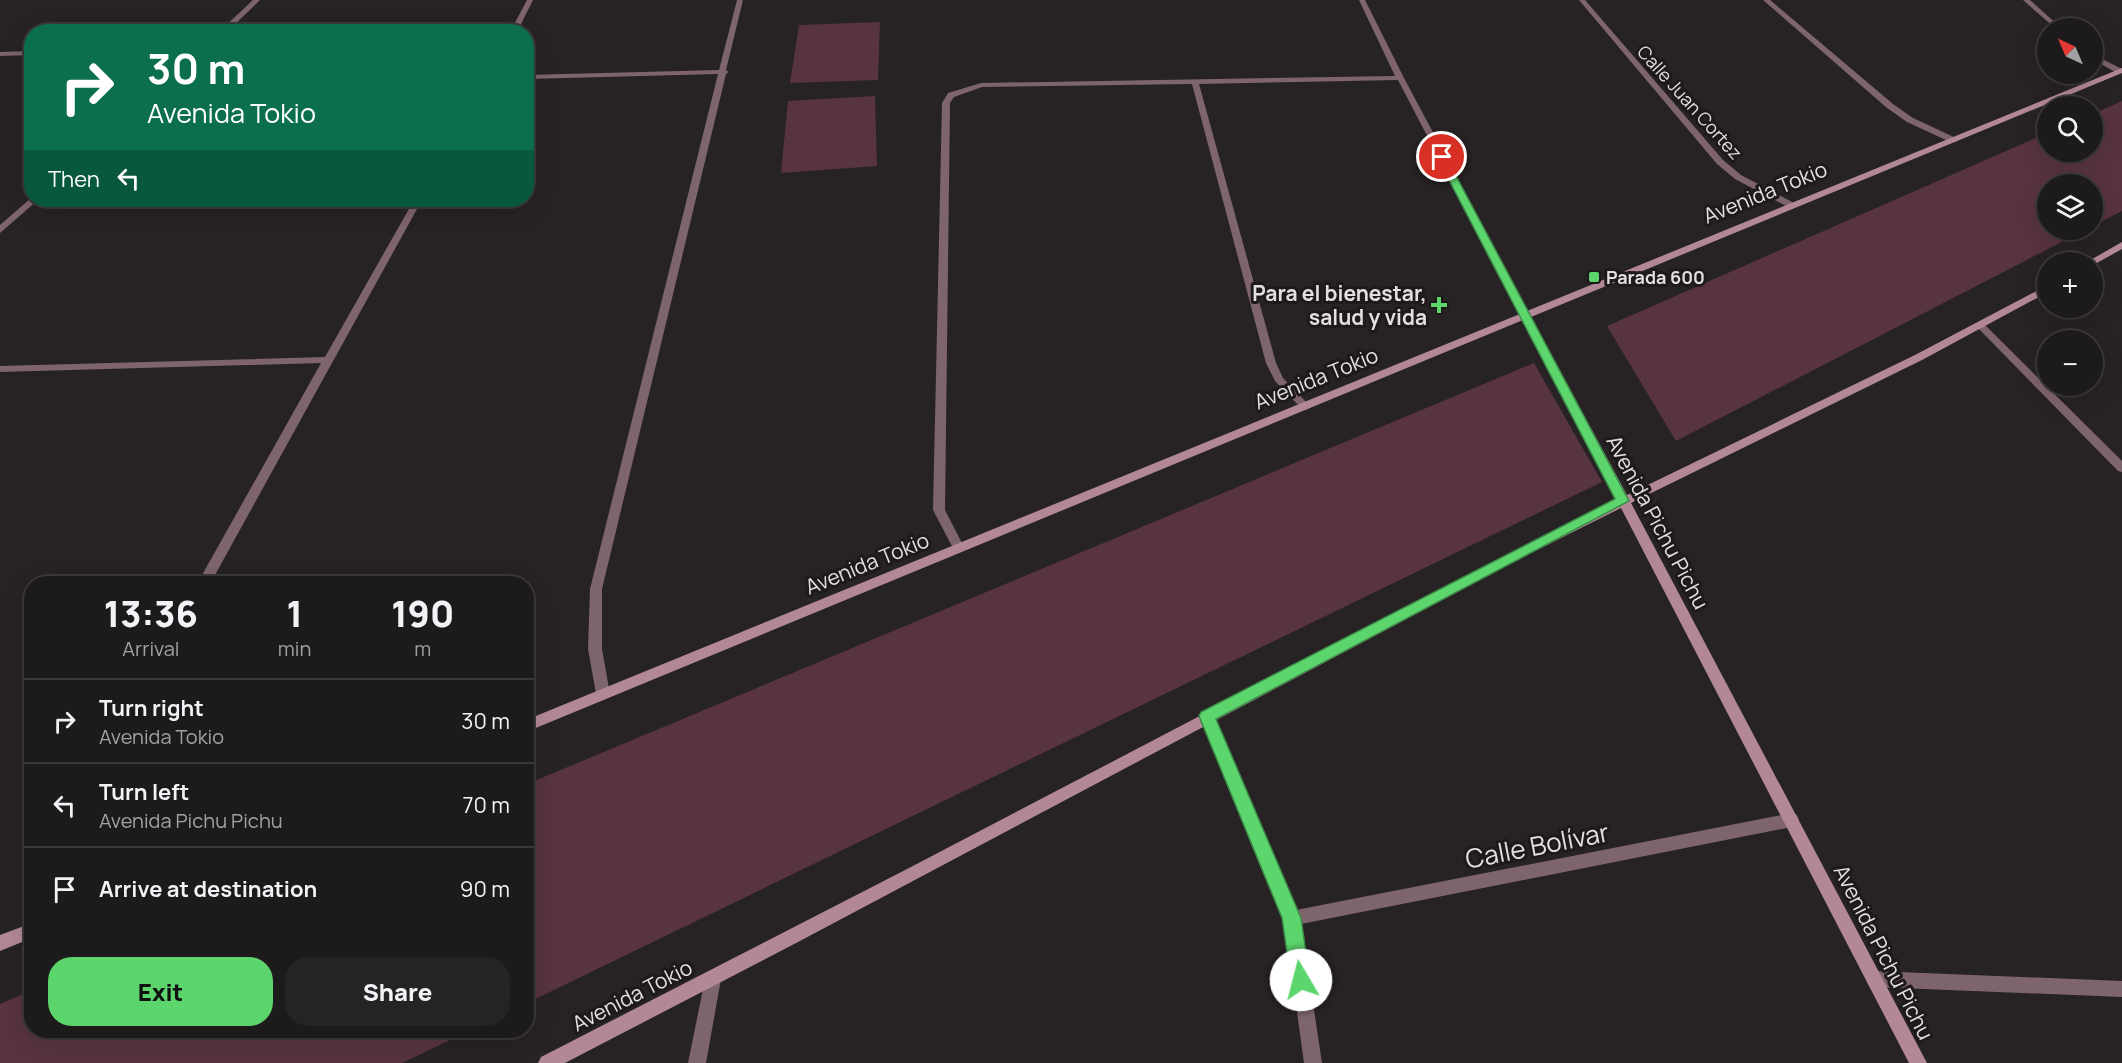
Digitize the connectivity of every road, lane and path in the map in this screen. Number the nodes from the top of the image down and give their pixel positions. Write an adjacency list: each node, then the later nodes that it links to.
1 (257, 0): 9 (street)
2 (530, 0): 10 (street)
3 (740, 0): 15 (street)
4 (1362, 0): 17 (street, Avenida Pichu Pichu)
5 (1582, 0): 20 (street, Calle Juan Cortez)
6 (1766, 0): 19 (street)
7 (2026, 0): 8 (street)
8 (2047, 18)
9 (231, 24)
10 (517, 24)
11 (24, 53): 12 (street)
12 (0, 54)
13 (2103, 62): 14 (street)
14 (2121, 71): 19 (street, Avenida Tokio)
15 (725, 72): 16 (street); 36 (street)
16 (534, 76)
17 (1400, 78): 18 (street); 27 (street, Avenida Pichu Pichu)
18 (1195, 81): 31 (street); 34 (street)
19 (1953, 140): 20 (street, Avenida Tokio)
20 (1791, 205): 27 (street, Avenida Tokio)
21 (26, 207): 23 (street)
22 (414, 207): 29 (street)
23 (0, 230)
24 (2122, 245): 25 (street)
25 (2103, 256)
26 (2037, 294): 28 (street, Avenida Tokio)
27 (1526, 316): 31 (street, Avenida Tokio); 33 (street, Avenida Pichu Pichu)
28 (1981, 326): 32 (street); 33 (street, Avenida Tokio)
29 (326, 360): 30 (street); 35 (street)
30 (0, 369)
31 (1306, 406): 34 (street, Avenida Tokio)
32 (2122, 468)
33 (1622, 501): 37 (street, Avenida Tokio); 39 (street, Avenida Pichu Pichu)
34 (958, 549): 36 (street, Avenida Tokio)
35 (207, 576)
36 (603, 694): 38 (street, Avenida Tokio)
37 (1207, 716): 40 (street); 43 (street, Avenida Tokio)
38 (534, 723)
39 (1792, 819): 40 (street, Calle Bolívar); 44 (street, Avenida Pichu Pichu)
40 (1292, 918): 48 (street)
41 (24, 933): 42 (street)
42 (0, 943)
43 (713, 979): 46 (street, Avenida Tokio); 47 (street)
44 (1875, 979): 45 (street); 49 (street, Avenida Pichu Pichu)
45 (2122, 989)
46 (547, 1063)
47 (697, 1063)
48 (1313, 1063)
49 (1918, 1063)

